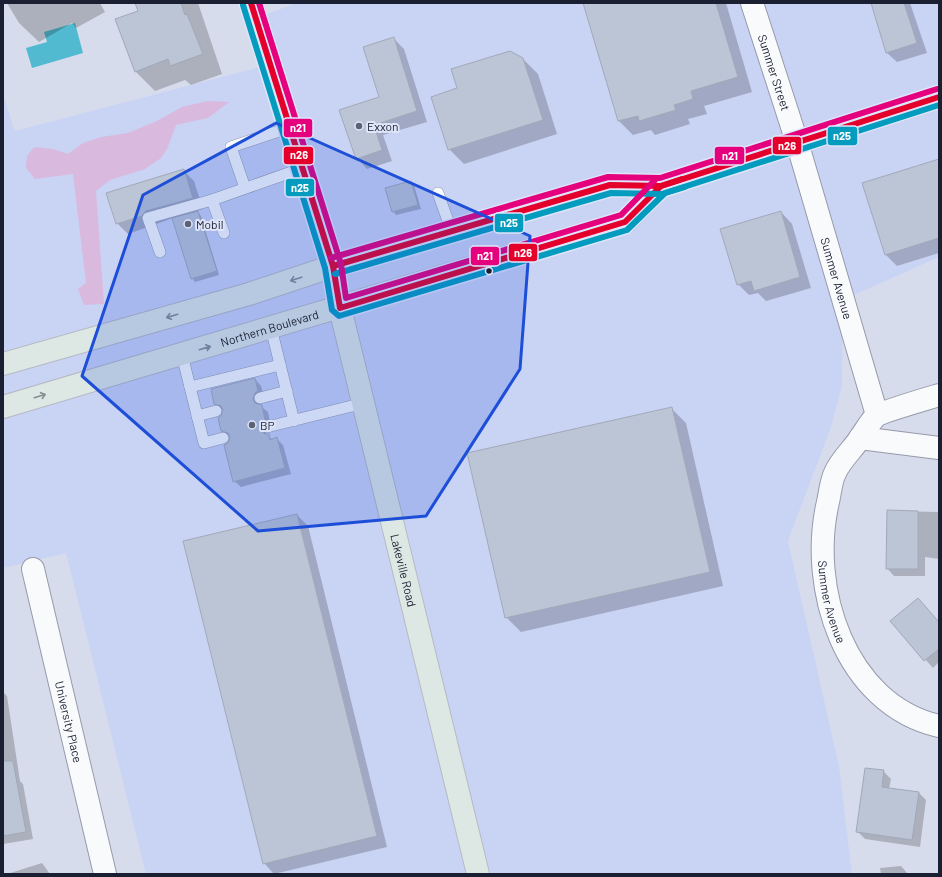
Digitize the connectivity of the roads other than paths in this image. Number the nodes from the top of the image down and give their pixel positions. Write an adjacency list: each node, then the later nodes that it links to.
1 (251, 3): 4 (main road, Lakeville Road)
2 (752, 3): 5 (street, Summer Street)
3 (939, 97): 5 (main road, Northern Boulevard)
4 (291, 127): 6 (main road, Lakeville Road); 8 (lane)
5 (797, 142): 7 (main road, Northern Boulevard); 27 (street, Summer Avenue)
6 (303, 168): 8 (lane); 14 (main road, Lakeville Road)
7 (662, 186): 11 (main road, Northern Boulevard); 15 (main road, Northern Boulevard)
8 (245, 188): 10 (lane)
9 (438, 193): 11 (lane)
10 (212, 200): 12 (lane); 13 (lane)
11 (452, 232): 14 (main road, Northern Boulevard)
12 (224, 233)
13 (160, 252)
14 (333, 266): 15 (main road, Lakeville Road); 18 (main road, Northern Boulevard, one-way to 18)
15 (340, 308): 16 (main road, Northern Boulevard); 24 (main road, Lakeville Road)
16 (271, 328): 17 (main road, Northern Boulevard, one-way to 16); 19 (lane)
17 (182, 355): 20 (lane); 25 (main road, Northern Boulevard, one-way to 17)
18 (3, 364)
19 (280, 365): 20 (lane); 21 (lane)
20 (190, 387): 28 (lane)
21 (287, 391): 23 (lane); 29 (lane)
22 (939, 395): 27 (street)
23 (260, 398)
24 (364, 403): 29 (lane); 37 (main road, Lakeville Road)
25 (3, 407)
26 (216, 411): 28 (lane)
27 (877, 415): 32 (street, Summer Avenue)
28 (197, 416): 31 (lane)
29 (294, 420): 30 (lane)
30 (267, 427)
31 (223, 438)
32 (860, 438): 33 (street); 35 (street, Summer Avenue)
33 (939, 448)
34 (33, 570): 36 (street, University Place)
35 (939, 726)
36 (105, 874)
37 (478, 874)

